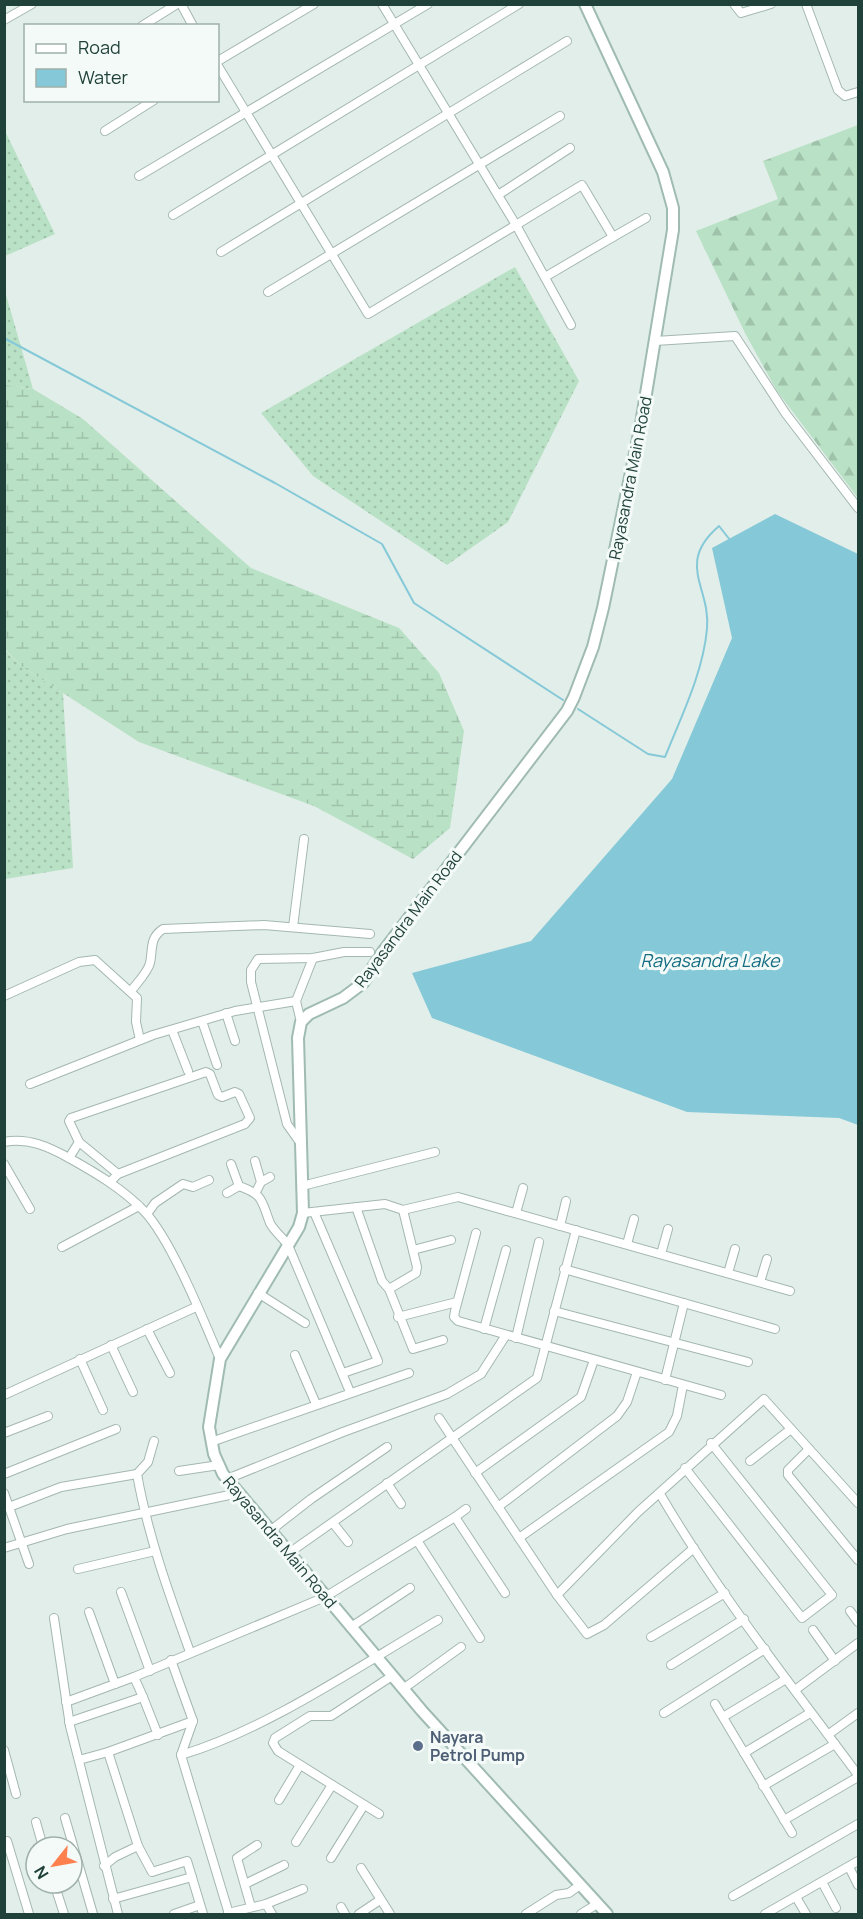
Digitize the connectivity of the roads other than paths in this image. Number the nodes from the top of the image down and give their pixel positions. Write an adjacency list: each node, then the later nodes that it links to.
1 (32, 4): 11 (street)
2 (179, 4): 12 (street); 13 (street)
3 (314, 4): 16 (street)
4 (382, 4): 14 (street)
5 (428, 4): 14 (street)
6 (519, 4): 18 (street)
7 (585, 4): 40 (street, Rayasandra Main Road)
8 (734, 4): 9 (street)
9 (771, 4)
10 (806, 4): 19 (street)
11 (4, 20)
12 (145, 24)
13 (192, 24)
14 (394, 25): 18 (street); 21 (street)
15 (567, 41): 22 (street)
16 (219, 62)
17 (219, 65): 21 (street)
18 (419, 66): 22 (street); 26 (street)
19 (858, 92)
20 (151, 102): 24 (street)
21 (245, 111): 26 (street); 28 (street)
22 (448, 114): 27 (street); 30 (street)
23 (560, 116): 27 (street)
24 (105, 131)
25 (570, 148): 29 (street)
26 (270, 153): 30 (street); 31 (street)
27 (479, 164): 29 (street); 36 (street)
28 (138, 177)
29 (498, 195): 33 (street)
30 (301, 203): 35 (street); 36 (street)
31 (173, 214)
32 (646, 218): 34 (street)
33 (516, 225): 34 (street); 36 (street); 37 (street)
34 (613, 237): 37 (street)
35 (221, 252)
36 (331, 254): 38 (street)
37 (545, 277): 39 (street)
38 (268, 292)
39 (571, 325)
40 (655, 341): 41 (street); 53 (street, Rayasandra Main Road)
41 (858, 508)
42 (304, 839): 43 (street)
43 (293, 927): 44 (street); 47 (street)
44 (370, 934)
45 (370, 952): 46 (street)
46 (313, 958): 49 (street); 50 (street)
47 (131, 991): 48 (street); 55 (street)
48 (4, 996)
49 (296, 1002): 50 (street); 53 (street)
50 (259, 1007): 51 (street); 60 (street)
51 (226, 1013): 52 (street); 56 (street)
52 (202, 1021): 54 (street); 57 (street)
53 (301, 1022): 60 (street, Rayasandra Main Road)
54 (172, 1030): 55 (street); 58 (street)
55 (140, 1041): 59 (street)
56 (235, 1041)
57 (217, 1065)
58 (188, 1071)
59 (30, 1084)
60 (299, 1141): 74 (street, Rayasandra Main Road)
61 (4, 1142): 64 (street)
62 (78, 1142): 64 (street); 68 (street); 68 (street)
63 (435, 1152): 74 (street)
64 (69, 1158): 71 (street)
65 (255, 1161): 72 (street)
66 (4, 1164): 81 (street)
67 (231, 1164): 73 (street)
68 (118, 1174): 71 (street)
69 (270, 1177): 72 (street)
70 (209, 1180): 85 (street)
71 (110, 1182): 79 (street)
72 (261, 1182): 76 (street)
73 (239, 1186): 76 (street); 77 (street)
74 (302, 1186): 83 (street, Rayasandra Main Road)
75 (523, 1188): 84 (street)
76 (256, 1192): 93 (street)
77 (227, 1193)
78 (566, 1201): 87 (street)
79 (139, 1206): 85 (street); 95 (street)
80 (356, 1207): 82 (street); 83 (street); 104 (street)
81 (30, 1209)
82 (403, 1210): 84 (street); 97 (street)
83 (309, 1213): 93 (street, Rayasandra Main Road); 129 (street)
84 (516, 1213): 87 (street)
85 (147, 1214): 109 (street)
86 (634, 1219): 94 (street)
87 (560, 1226): 89 (street)
88 (668, 1229): 99 (street)
89 (576, 1230): 94 (street); 101 (street)
90 (476, 1233): 107 (street)
91 (451, 1239): 97 (street)
92 (539, 1242): 117 (street)
93 (288, 1245): 106 (street, Rayasandra Main Road); 129 (street)
94 (627, 1245): 99 (street)
95 (62, 1247)
96 (735, 1249): 102 (street)
97 (413, 1250): 104 (street)
98 (506, 1250): 114 (street)
99 (661, 1254): 102 (street)
100 (767, 1259): 103 (street)
101 (564, 1269): 108 (street); 110 (street)
102 (728, 1273): 103 (street)
103 (760, 1282): 105 (street)
104 (389, 1289): 111 (street)
105 (790, 1290)
106 (258, 1293): 112 (street); 124 (street, Rayasandra Main Road)
107 (457, 1302): 111 (street); 114 (street)
108 (684, 1303): 115 (street); 119 (street)
109 (196, 1307): 113 (street); 124 (street)
110 (554, 1311): 119 (street); 121 (street)
111 (398, 1317): 118 (street)
112 (305, 1323)
113 (147, 1329): 120 (street); 128 (street)
114 (484, 1329): 116 (street)
115 (775, 1329)
116 (506, 1335): 117 (street); 157 (street)
117 (516, 1338): 121 (street)
118 (443, 1340)
119 (674, 1343): 126 (street); 131 (street)
120 (111, 1345): 123 (street); 133 (street)
121 (546, 1346): 125 (street); 144 (street)
122 (295, 1355): 137 (street)
123 (80, 1359): 135 (street); 138 (street)
124 (220, 1359): 146 (street, Rayasandra Main Road)
125 (594, 1360): 127 (street); 154 (street)
126 (748, 1362)
127 (637, 1372): 131 (street); 165 (street)
128 (170, 1373)
129 (343, 1373): 134 (street)
130 (410, 1373): 134 (street)
131 (665, 1380): 132 (street)
132 (683, 1385): 136 (street); 171 (street)
133 (133, 1392)
134 (350, 1392): 137 (street)
135 (4, 1395)
136 (721, 1395)
137 (316, 1404): 146 (street)
138 (103, 1410)
139 (48, 1416): 143 (street)
140 (440, 1418): 144 (street)
141 (116, 1429): 155 (street)
142 (791, 1429): 147 (street); 149 (street); 150 (street)
143 (4, 1433)
144 (452, 1439): 154 (street); 158 (street)
145 (154, 1441): 156 (street)
146 (211, 1442): 151 (street, Rayasandra Main Road)
147 (711, 1443): 152 (street); 152 (street)
148 (387, 1447): 170 (street)
149 (809, 1449): 162 (street); 179 (street)
150 (750, 1461)
151 (219, 1465): 153 (street); 157 (street, Rayasandra Main Road)
152 (685, 1468): 161 (street)
153 (179, 1471)
154 (475, 1473): 165 (street)
155 (4, 1474)
156 (137, 1474): 164 (street); 167 (street)
157 (227, 1479): 160 (street, Rayasandra Main Road)
158 (387, 1483): 163 (street); 169 (street)
159 (4, 1493): 164 (street)
160 (239, 1493): 167 (street); 170 (street, Rayasandra Main Road)
161 (660, 1494): 176 (street); 186 (street)
162 (858, 1503)
163 (401, 1504)
164 (9, 1507): 174 (street)
165 (498, 1507): 171 (street)
166 (466, 1509): 168 (street)
167 (144, 1514): 174 (street); 177 (street)
168 (455, 1517): 173 (street); 184 (street)
169 (333, 1523): 172 (street); 178 (street)
170 (270, 1531): 178 (street, Rayasandra Main Road)
171 (519, 1538): 186 (street)
172 (348, 1542)
173 (417, 1542): 187 (street); 197 (street)
174 (22, 1544): 175 (street); 180 (street)
175 (4, 1548)
176 (694, 1548): 185 (street); 186 (street)
177 (155, 1551): 181 (street); 201 (street)
178 (289, 1553): 187 (street, Rayasandra Main Road)
179 (858, 1560)
180 (29, 1564)
181 (78, 1569)
182 (410, 1588): 194 (street)
183 (120, 1592): 206 (street)
184 (505, 1593)
185 (725, 1593): 191 (street); 196 (street)
186 (557, 1595)
187 (325, 1597): 194 (street, Rayasandra Main Road); 201 (street)
188 (850, 1611): 193 (street)
189 (89, 1612): 210 (street)
190 (54, 1618): 214 (street)
191 (744, 1619): 200 (street); 205 (street)
192 (438, 1620): 202 (street)
193 (858, 1622)
194 (351, 1627): 202 (street, Rayasandra Main Road)
195 (813, 1630): 204 (street)
196 (651, 1637)
197 (480, 1638)
198 (858, 1643): 204 (street)
199 (461, 1647): 211 (street)
200 (765, 1649): 209 (street); 216 (street)
201 (190, 1652): 203 (street)
202 (376, 1656): 207 (street, Rayasandra Main Road); 228 (street)
203 (171, 1660): 206 (street); 220 (street)
204 (835, 1661): 212 (street)
205 (671, 1665)
206 (150, 1671): 208 (street)
207 (392, 1676): 211 (street, Rayasandra Main Road); 230 (street)
208 (134, 1677): 210 (street); 213 (street)
209 (786, 1679): 212 (street); 219 (street)
210 (115, 1684): 214 (street)
211 (404, 1689): 258 (street, Rayasandra Main Road)
212 (795, 1690): 217 (street)
213 (143, 1697): 221 (street); 223 (street)
214 (66, 1702): 221 (street)
215 (715, 1704): 219 (street)
216 (664, 1713)
217 (810, 1713): 222 (street); 227 (street)
218 (858, 1713): 222 (street)
219 (723, 1718): 227 (street)
220 (193, 1721): 223 (street); 228 (street)
221 (69, 1722): 229 (street)
222 (829, 1734): 224 (street)
223 (158, 1736): 226 (street)
224 (835, 1744): 231 (street); 233 (street)
225 (4, 1750): 234 (street)
226 (108, 1752): 229 (street); 247 (street)
227 (744, 1753): 233 (street)
228 (181, 1755): 276 (street)
229 (79, 1760): 251 (street)
230 (300, 1765): 232 (street); 235 (street)
231 (858, 1776): 239 (street)
232 (332, 1785): 236 (street); 245 (street)
233 (763, 1786): 239 (street)
234 (16, 1794)
235 (279, 1800)
236 (364, 1805): 237 (street); 248 (street)
237 (379, 1814)
238 (65, 1818): 272 (street)
239 (784, 1820): 242 (street)
240 (36, 1822): 243 (street)
241 (858, 1824): 261 (street)
242 (792, 1833)
243 (40, 1835)
244 (7, 1841): 270 (street)
245 (296, 1842)
246 (257, 1845): 256 (street)
247 (138, 1846): 251 (street); 254 (street)
248 (331, 1858)
249 (858, 1861): 252 (street)
250 (284, 1865): 256 (street)
251 (104, 1866): 263 (street)
252 (849, 1867): 255 (street); 257 (street)
253 (361, 1868): 264 (street)
254 (192, 1877): 263 (street); 267 (street)
255 (822, 1882): 262 (street); 269 (street)
256 (245, 1884): 268 (street)
257 (858, 1885)
258 (580, 1886): 266 (street, Rayasandra Main Road); 280 (street)
259 (303, 1889): 265 (street)
260 (58, 1895): 271 (street)
261 (733, 1896)
262 (796, 1897): 283 (street); 284 (street)
263 (113, 1899): 273 (street)
264 (380, 1899): 278 (street); 279 (street)
265 (266, 1904): 268 (street); 277 (street)
266 (597, 1904): 281 (street); 282 (street, Rayasandra Main Road)
267 (200, 1905): 274 (street); 275 (street)
268 (250, 1907): 276 (street)
269 (836, 1908)
270 (29, 1914)
271 (64, 1914)
272 (93, 1914)
273 (118, 1914)
274 (174, 1914)
275 (203, 1914)
276 (229, 1914)
277 (272, 1914)
278 (359, 1914)
279 (390, 1914)
280 (526, 1914)
281 (581, 1914)
282 (607, 1914)
283 (768, 1914)
284 (806, 1914)

